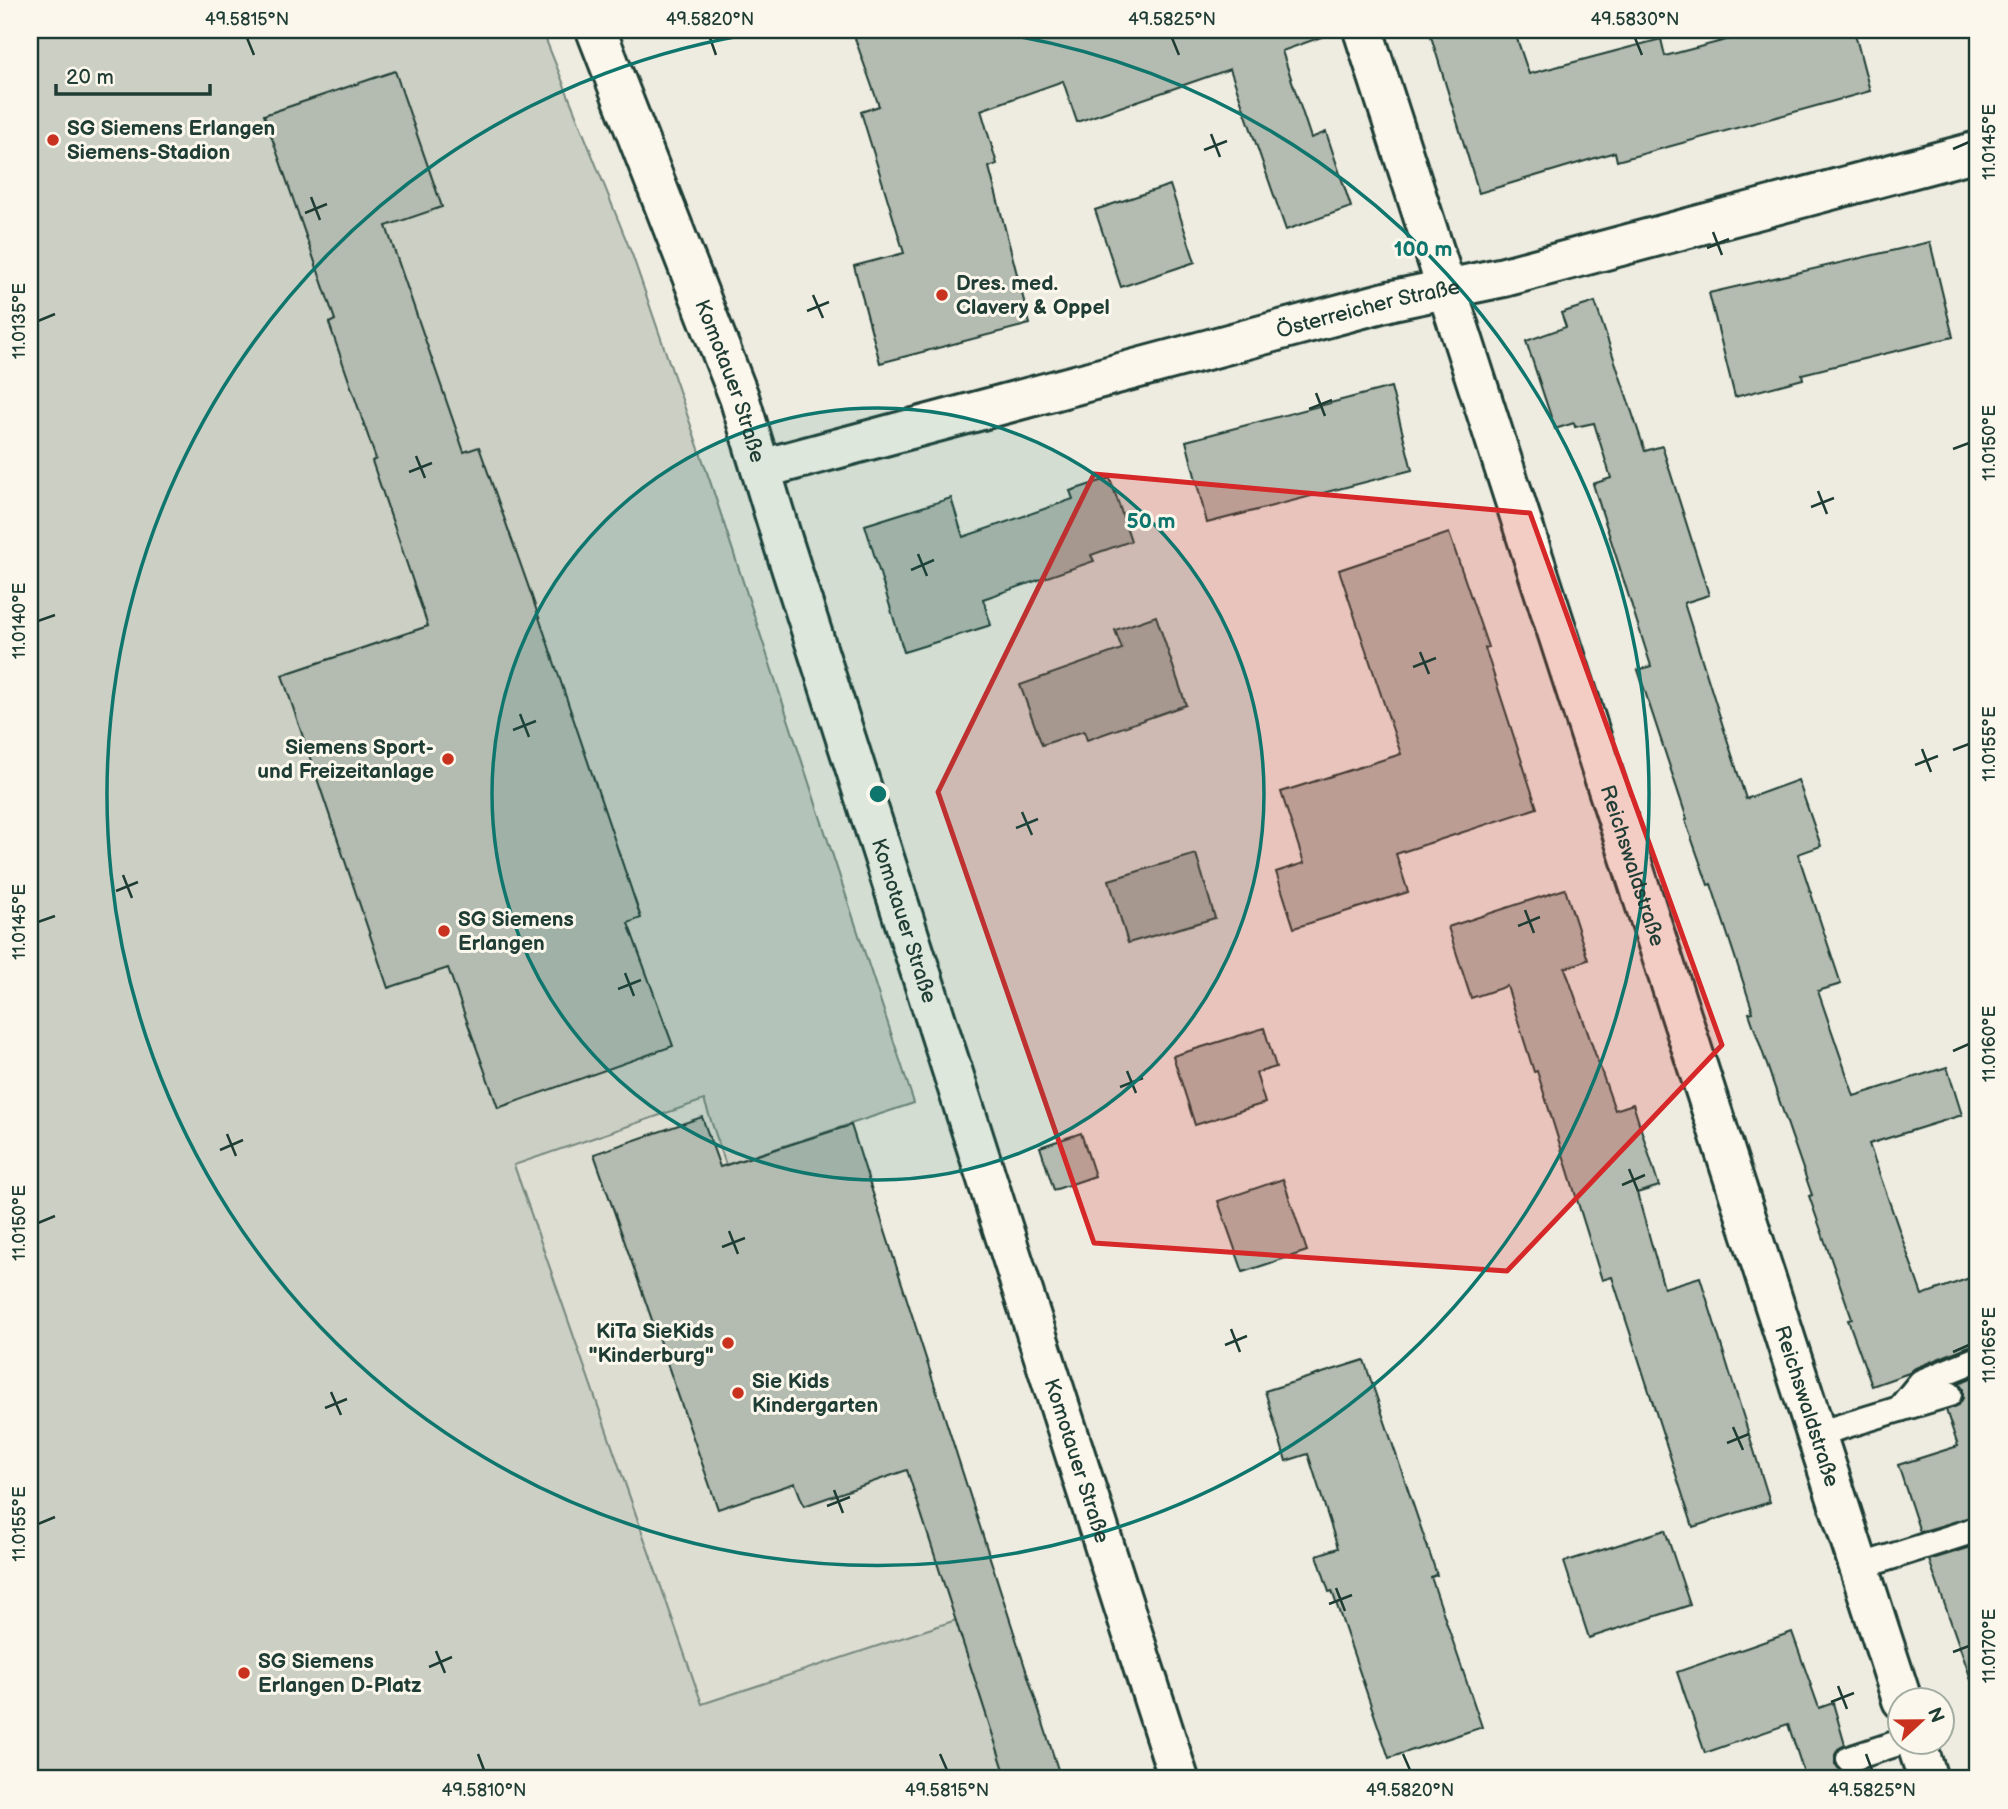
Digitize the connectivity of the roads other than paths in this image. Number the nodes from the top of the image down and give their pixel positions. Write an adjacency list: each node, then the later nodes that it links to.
1 (596, 30): 5 (street, Komotauer Straße)
2 (1363, 30): 4 (street, Reichswaldstraße)
3 (1978, 151): 4 (street, Österreicher Straße)
4 (1448, 289): 5 (street, Österreicher Straße); 9 (street, Reichswaldstraße)
5 (761, 469): 16 (street, Komotauer Straße)
6 (1975, 1360): 8 (lane)
7 (1948, 1394): 8 (lane)
8 (1899, 1409): 9 (lane)
9 (1817, 1434): 11 (street, Reichswaldstraße)
10 (1978, 1529): 11 (lane)
11 (1859, 1567): 12 (street, Reichswaldstraße)
12 (1897, 1686)
13 (1885, 1747): 15 (lane)
14 (1921, 1756): 17 (street)
15 (1849, 1759)
16 (1179, 1779)
17 (1928, 1779)

